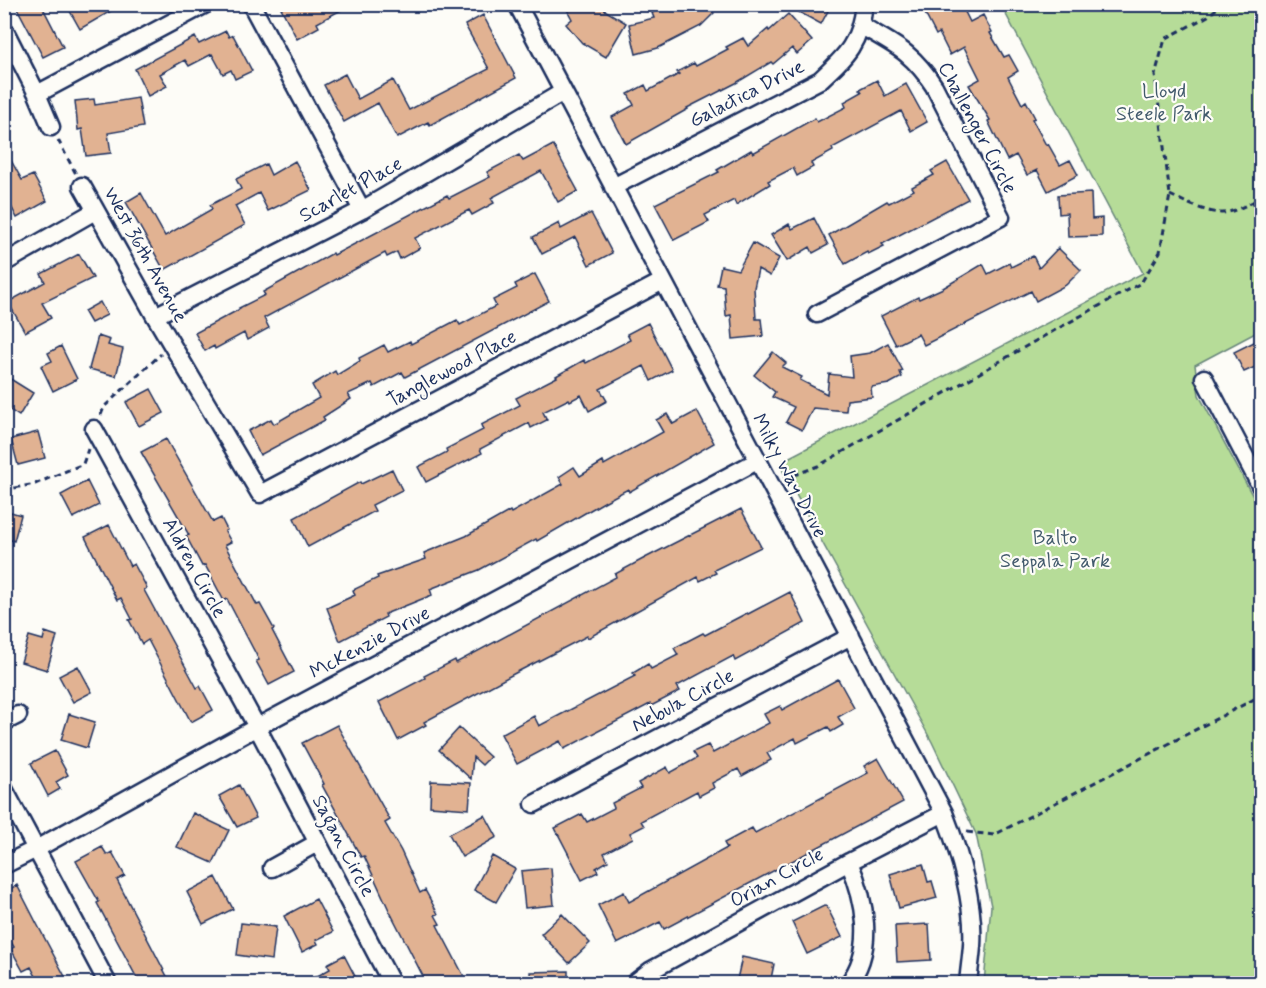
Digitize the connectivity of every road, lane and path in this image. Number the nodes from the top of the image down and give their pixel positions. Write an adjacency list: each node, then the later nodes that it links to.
1 (206, 4): 9 (street)
2 (251, 4): 15 (street)
3 (516, 4): 8 (street, Milky Way Drive)
4 (864, 4): 6 (street, Galactica Drive)
5 (1222, 4): 13 (path)
6 (862, 26): 12 (street, Galactica Drive); 19 (street, Challenger Circle)
7 (4, 29): 9 (street)
8 (563, 92): 12 (street, Milky Way Drive); 15 (street, Scarlet Place)
9 (38, 94): 10 (street)
10 (51, 127): 11 (path, West 36th Avenue)
11 (82, 186): 16 (street, West 36th Avenue)
12 (613, 187): 18 (street, Milky Way Drive)
13 (1170, 195): 14 (path); 25 (path)
14 (1262, 197)
15 (362, 210): 20 (street, Scarlet Place)
16 (95, 211): 17 (street); 20 (street, West 36th Avenue)
17 (4, 264)
18 (663, 281): 24 (street, Milky Way Drive); 28 (street, Tanglewood Place)
19 (817, 314)
20 (154, 316): 21 (street, West 36th Avenue)
21 (171, 345): 23 (path); 28 (street, West 36th Avenue)
22 (1203, 378): 26 (street)
23 (94, 429): 27 (path); 31 (street, Aldren Circle)
24 (757, 461): 29 (street, Milky Way Drive); 31 (street, McKenzie Drive)
25 (782, 479)
26 (1262, 489)
27 (4, 490)
28 (260, 494)
29 (851, 636): 33 (street, Nebula Circle); 34 (street, Milky Way Drive)
30 (1262, 695): 35 (path)
31 (257, 727): 36 (street, Sagan Circle); 37 (street, McKenzie Drive)
32 (4, 789): 37 (street)
33 (534, 804)
34 (944, 813): 38 (street, Orian Circle); 45 (street, Milky Way Drive)
35 (967, 832)
36 (317, 843): 40 (street); 42 (street, Sagan Circle)
37 (36, 849): 39 (street, McKenzie Drive); 41 (street)
38 (849, 862): 43 (street, Orian Circle); 44 (street)
39 (4, 865)
40 (272, 868)
41 (108, 984)
42 (392, 984)
43 (633, 984)
44 (848, 984)
45 (968, 984)

